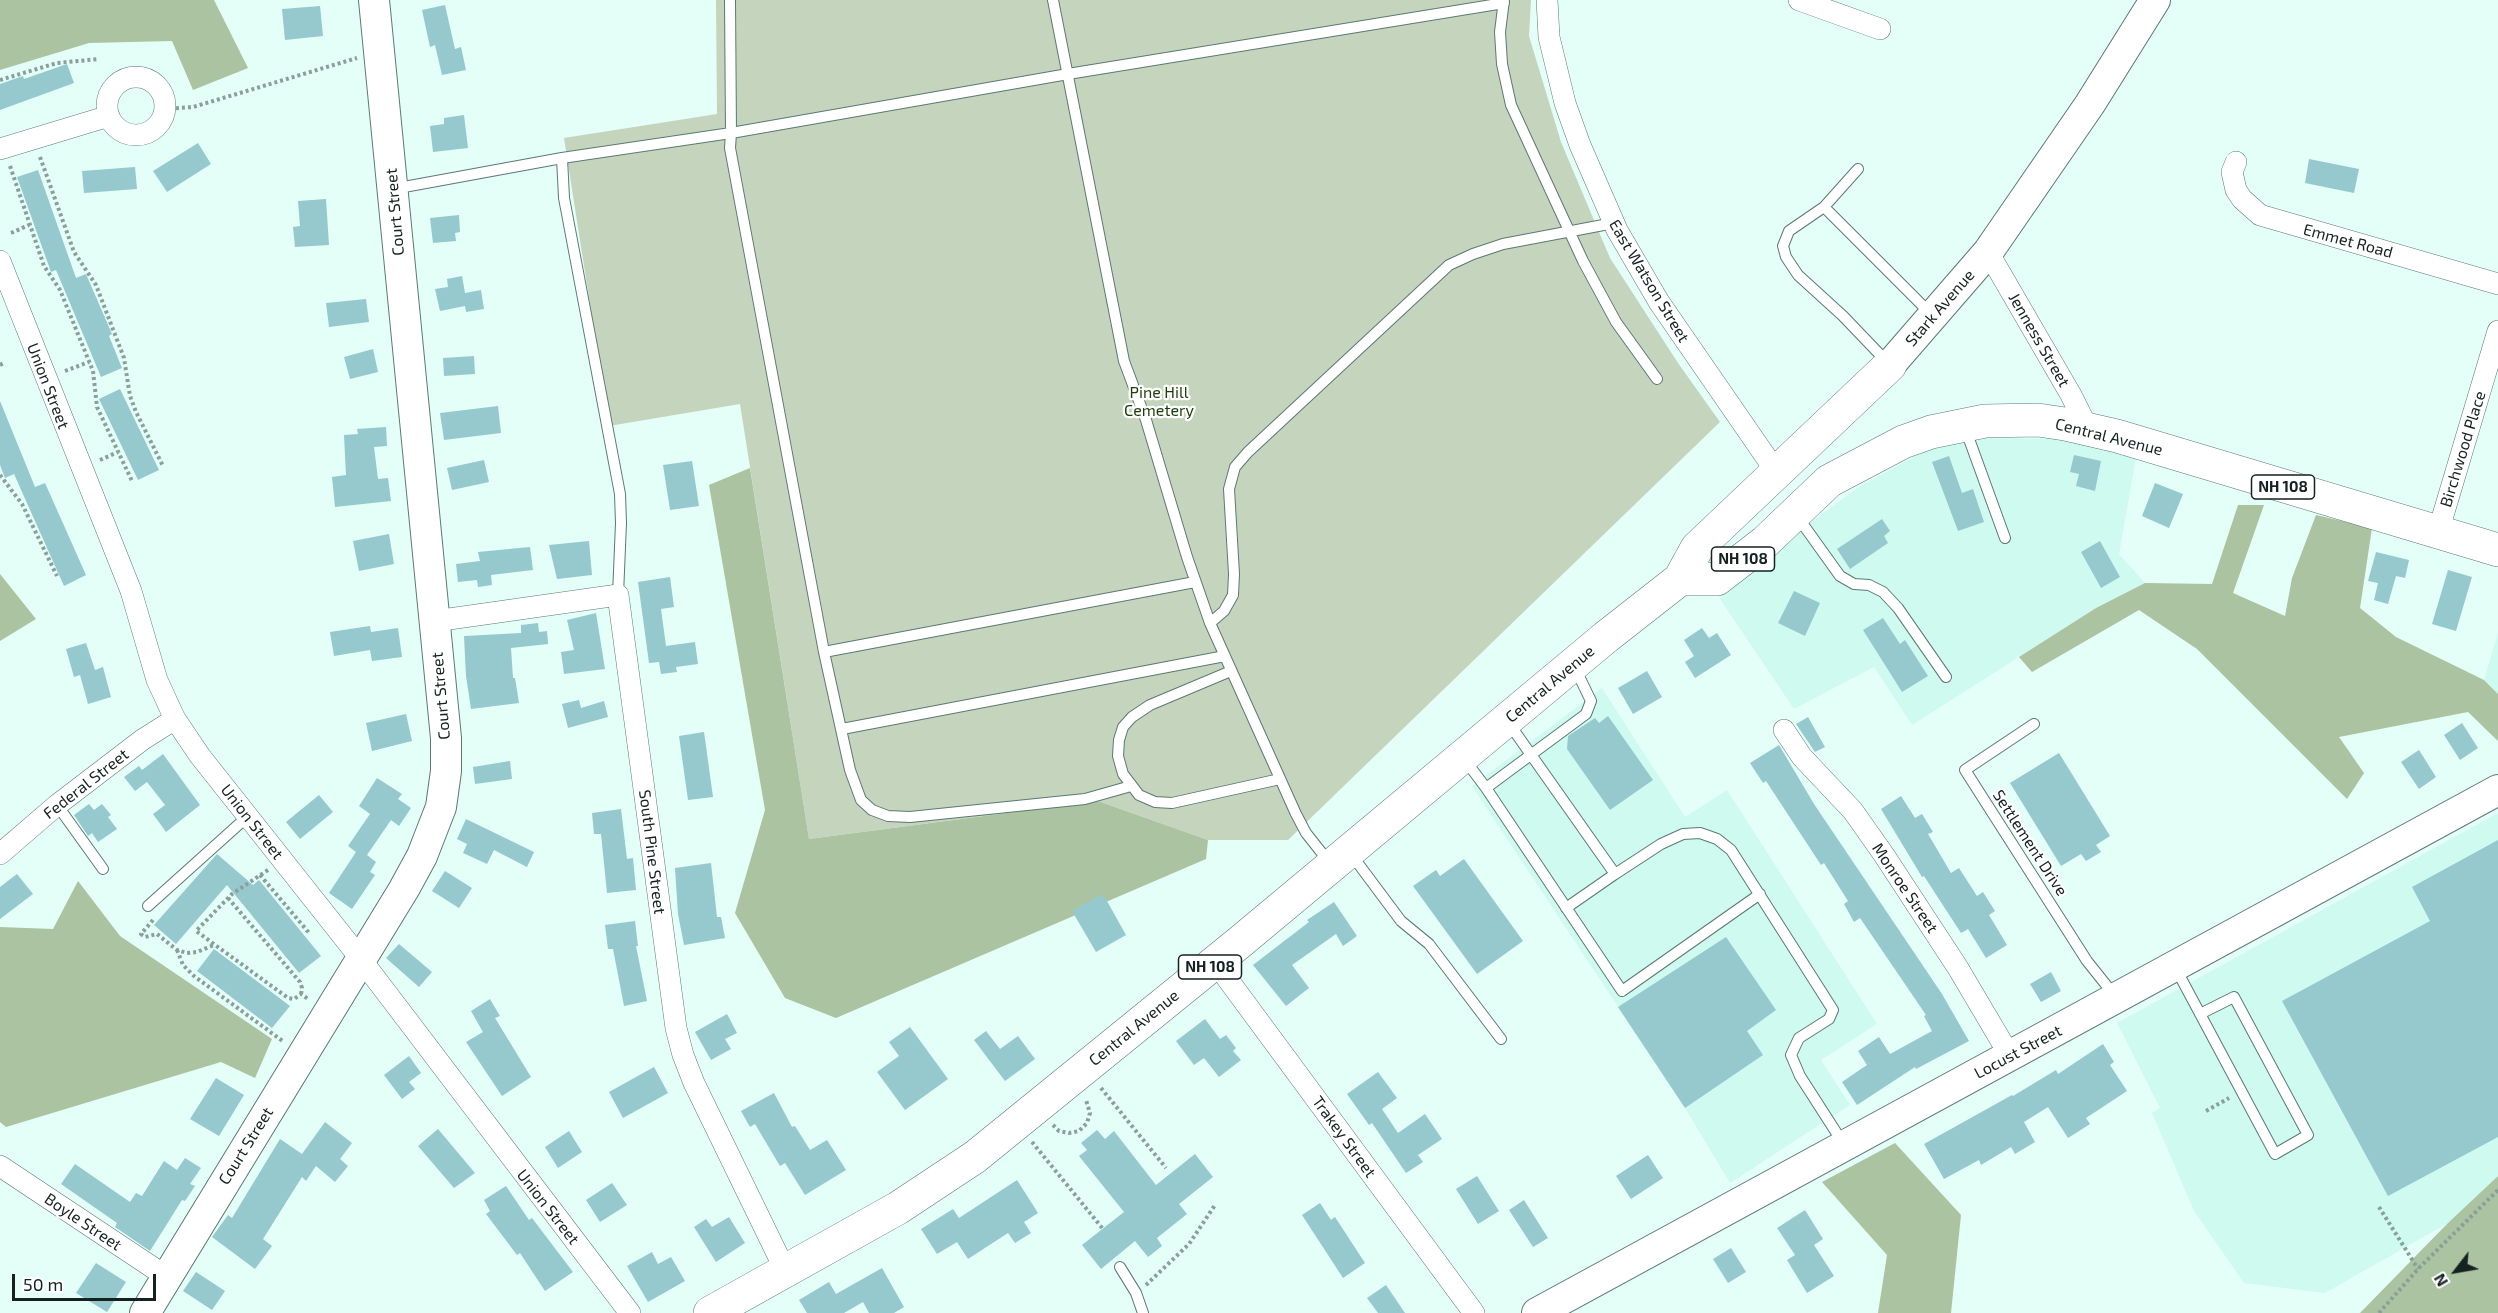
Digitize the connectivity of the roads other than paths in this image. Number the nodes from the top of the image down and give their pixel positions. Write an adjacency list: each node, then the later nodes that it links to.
1 (374, 0): 16 (street, Court Street)
2 (730, 0): 11 (lane)
3 (1053, 0): 9 (lane)
4 (1547, 0): 18 (street, East Watson Street)
5 (1799, 0): 8 (street)
6 (2155, 0): 20 (street, Stark Avenue)
7 (1504, 1): 9 (lane); 19 (lane)
8 (1880, 29)
9 (1068, 74): 11 (lane); 35 (lane)
10 (109, 116): 10 (street); 12 (street)
11 (731, 133): 13 (lane); 39 (lane)
12 (5, 157)
13 (562, 158): 16 (lane); 36 (lane)
14 (2236, 162): 22 (street, Emmet Road)
15 (1858, 169): 17 (lane)
16 (393, 189): 37 (street, Court Street)
17 (1824, 207): 23 (lane); 25 (lane)
18 (1614, 223): 19 (lane); 29 (street, East Watson Street)
19 (1569, 232): 26 (lane); 38 (lane)
20 (1988, 252): 23 (street, Stark Avenue); 28 (street, Jenness Street)
21 (0, 261): 44 (street, Union Street)
22 (2498, 284)
23 (1934, 317): 25 (street, Stark Avenue)
24 (2498, 332): 31 (street, Birchwood Place)
25 (1890, 365): 29 (main road, Stark Avenue)
26 (1657, 379)
27 (1963, 423): 28 (main road, Central Avenue / NH 108); 30 (main road, Central Avenue / NH 108); 32 (lane)
28 (2088, 429): 31 (main road, Central Avenue / NH 108)
29 (1777, 473): 30 (main road); 34 (main road, Stark Avenue)
30 (1796, 513): 34 (main road, Central Avenue / NH 108); 43 (lane)
31 (2438, 532): 33 (main road, Central Avenue / NH 108)
32 (2005, 538)
33 (2498, 549)
34 (1680, 579): 41 (main road, Central Avenue / NH 108)
35 (1196, 582): 38 (lane); 39 (lane)
36 (618, 595): 37 (street); 74 (street, South Pine Street)
37 (435, 621): 64 (street, Court Street)
38 (1210, 623): 40 (lane)
39 (824, 652): 47 (lane)
40 (1225, 656): 42 (lane); 47 (lane)
41 (1573, 664): 45 (main road, Central Avenue / NH 108); 49 (lane)
42 (1231, 671): 51 (lane); 52 (lane)
43 (1946, 677)
44 (175, 719): 55 (street, Federal Street); 56 (street, Union Street)
45 (1507, 720): 49 (lane); 50 (main road, Central Avenue / NH 108)
46 (2034, 724): 67 (lane, Settlement Drive)
47 (842, 729): 52 (lane)
48 (1784, 730): 70 (street, Monroe Street)
49 (1530, 754): 53 (lane); 60 (lane)
50 (1463, 757): 53 (lane); 58 (main road, Central Avenue / NH 108)
51 (1280, 779): 52 (lane); 58 (lane)
52 (1131, 786)
53 (1486, 788): 63 (lane)
54 (2498, 790): 66 (street, Locust Street)
55 (57, 805): 57 (street, Federal Street); 59 (lane)
56 (247, 817): 62 (lane); 64 (street, Union Street)
57 (0, 854)
58 (1341, 859): 65 (main road, Central Avenue / NH 108); 69 (lane)
59 (103, 869)
60 (1615, 874): 61 (lane); 63 (lane)
61 (1760, 894): 63 (lane); 71 (lane)
62 (148, 906)
63 (1566, 908)
64 (360, 958): 75 (street, Court Street); 78 (street, Union Street)
65 (1215, 962): 74 (main road, Central Avenue / NH 108); 80 (street, Trakey Street)
66 (2175, 967): 67 (street, Locust Street); 68 (lane)
67 (2117, 999): 70 (street, Locust Street)
68 (2200, 1014): 68 (lane)
69 (1502, 1039)
70 (2010, 1056): 71 (street, Locust Street)
71 (1845, 1145): 81 (street, Locust Street)
72 (0, 1166): 75 (street, Boyle Street)
73 (1120, 1267): 79 (lane)
74 (785, 1270): 76 (main road, Central Avenue / NH 108)
75 (166, 1277): 77 (street, Court Street)
76 (724, 1309)
77 (145, 1313)
78 (630, 1313)
79 (1143, 1313)
80 (1474, 1313)
81 (1537, 1313)

